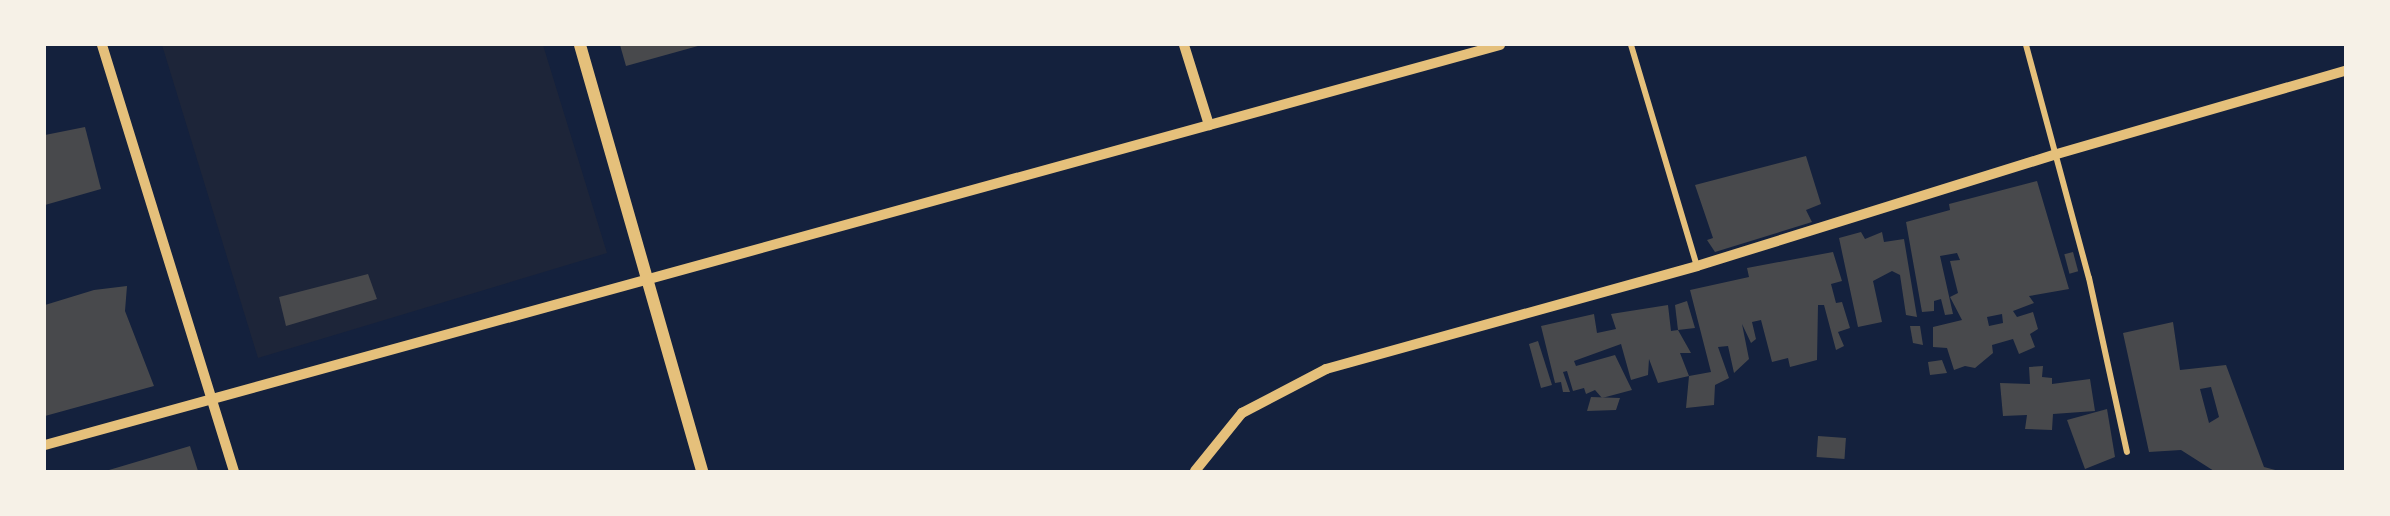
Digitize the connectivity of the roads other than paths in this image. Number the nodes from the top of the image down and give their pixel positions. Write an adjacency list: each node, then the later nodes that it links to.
1 (102, 45): 12 (street)
2 (580, 45): 11 (main road)
3 (1184, 45): 8 (street)
4 (1500, 45): 8 (street)
5 (1631, 45): 10 (street)
6 (2026, 45): 9 (street)
7 (2345, 71): 9 (street)
8 (1209, 125): 11 (street)
9 (2056, 154): 10 (street); 14 (street)
10 (1697, 266): 17 (street)
11 (648, 280): 12 (street); 16 (main road)
12 (212, 400): 13 (street); 15 (street)
13 (45, 445)
14 (2127, 452)
15 (234, 471)
16 (702, 471)
17 (1195, 471)

